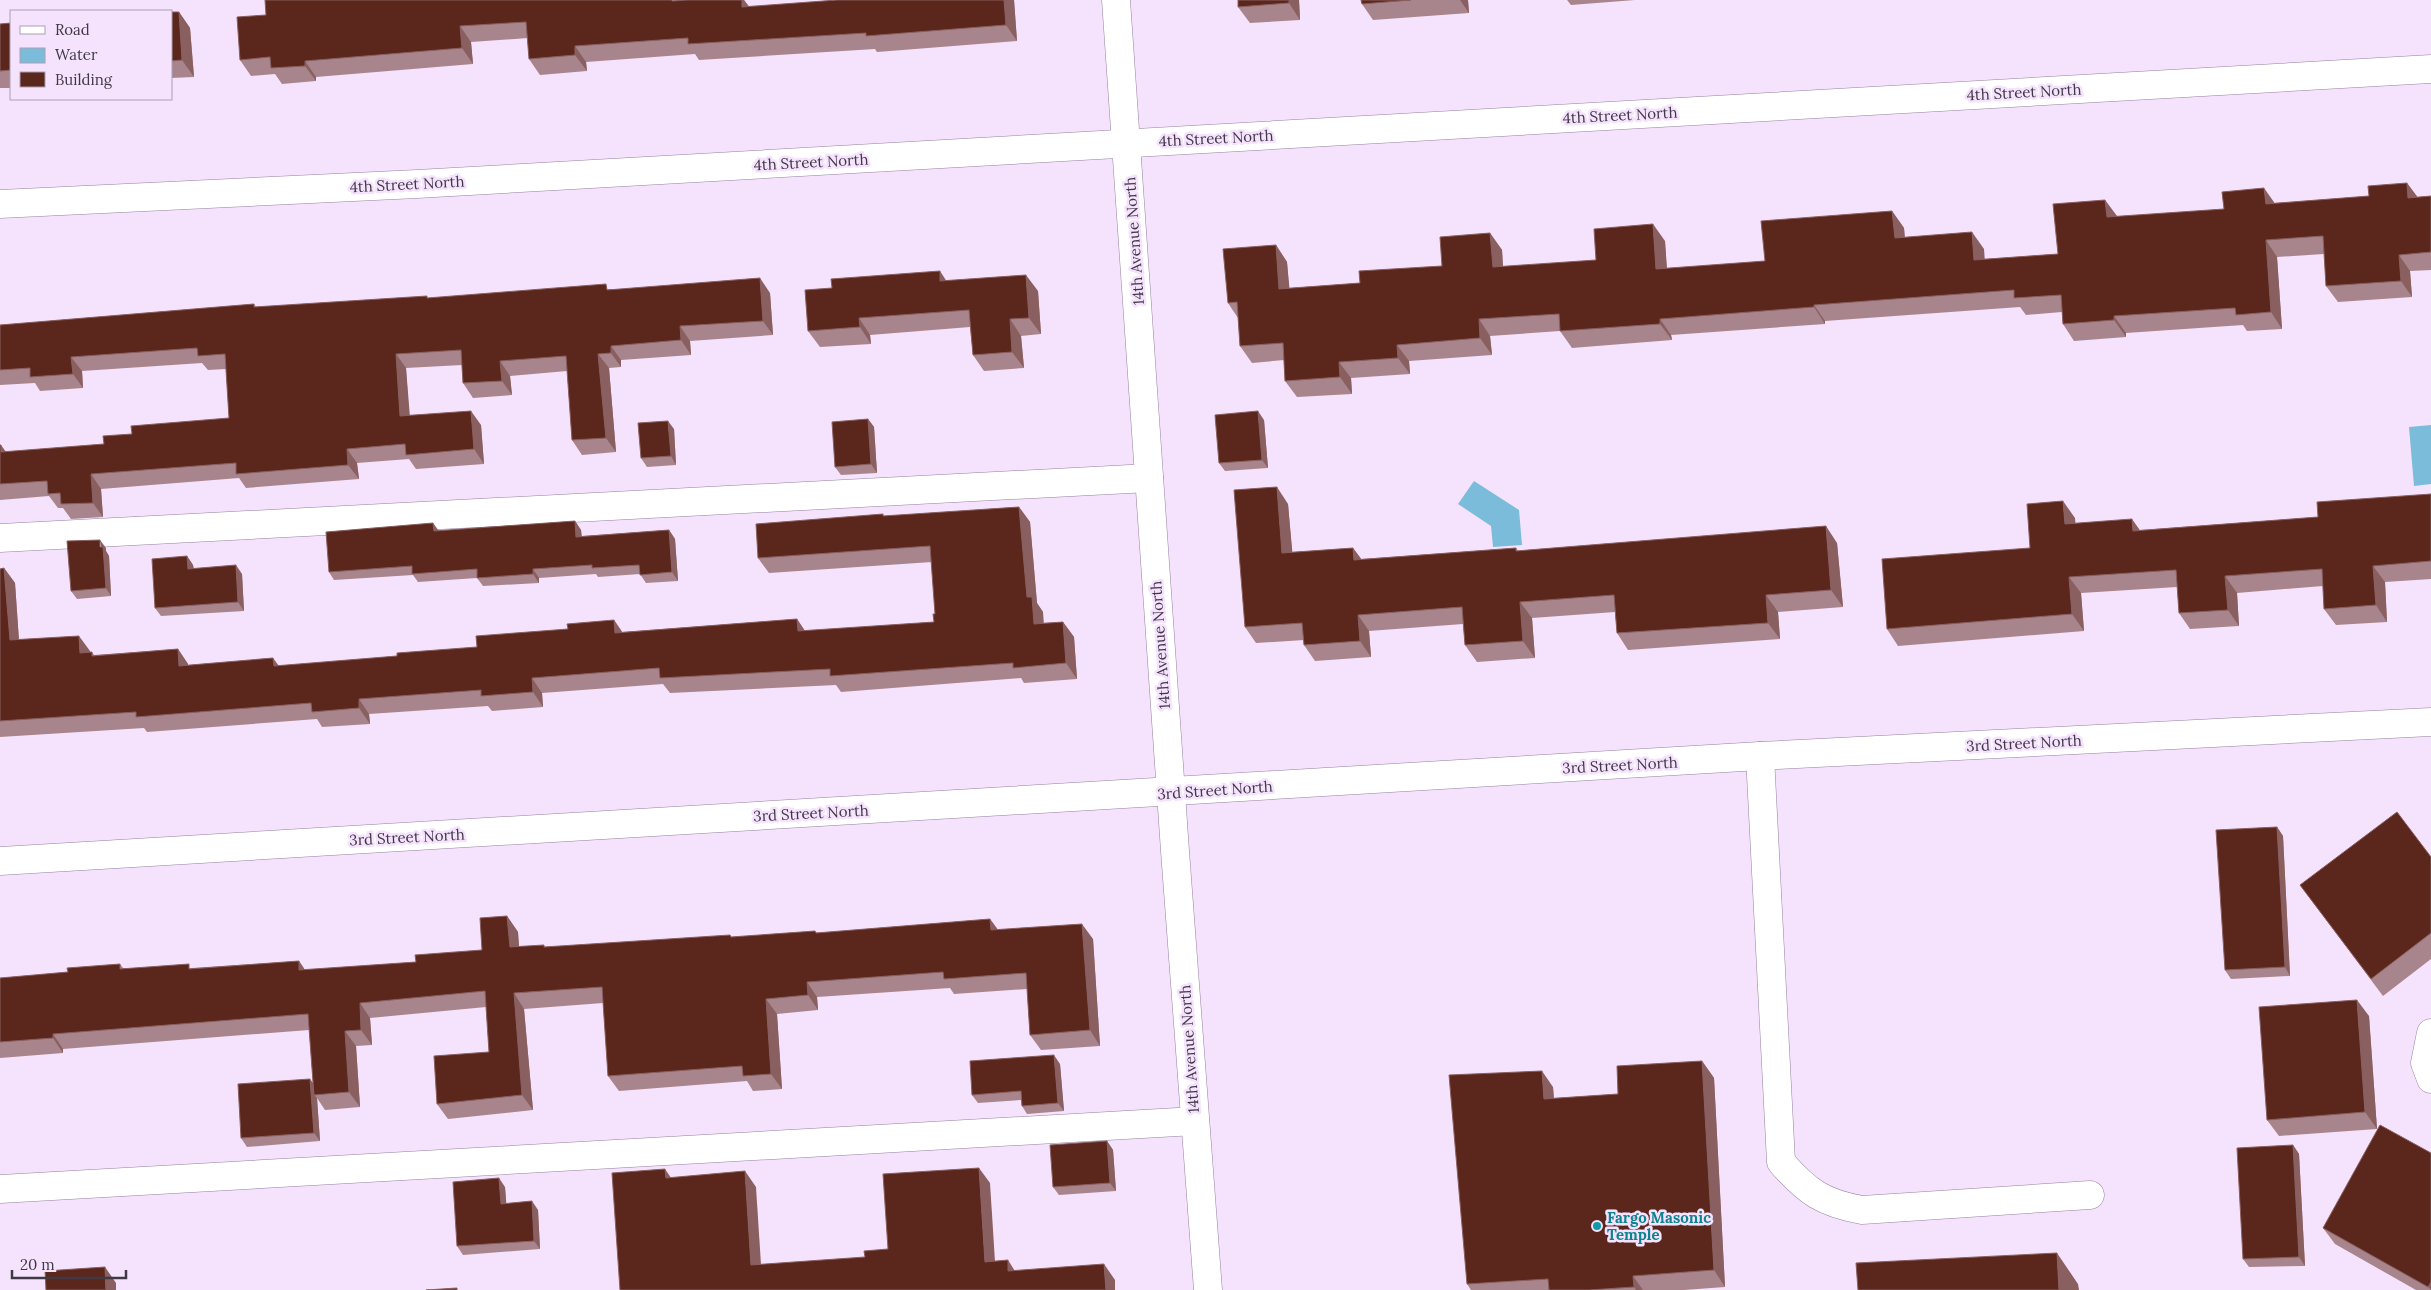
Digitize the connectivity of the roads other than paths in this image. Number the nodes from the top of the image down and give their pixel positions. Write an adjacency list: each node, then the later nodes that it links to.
1 (1116, 0): 3 (street, 14th Avenue North)
2 (2431, 69): 3 (street, 4th Street North)
3 (1128, 144): 4 (street, 4th Street North); 5 (street, 14th Avenue North)
4 (0, 204)
5 (1148, 478): 6 (street); 9 (street, 14th Avenue North)
6 (0, 538)
7 (2431, 722): 8 (street, 3rd Street North)
8 (1760, 756): 9 (street, 3rd Street North); 15 (street)
9 (1170, 792): 10 (street, 3rd Street North); 13 (street, 14th Avenue North)
10 (0, 861)
11 (2431, 1033): 12 (street)
12 (2431, 1079)
13 (1195, 1121): 14 (street); 16 (street, 14th Avenue North)
14 (0, 1189)
15 (2090, 1195)
16 (1208, 1290)

